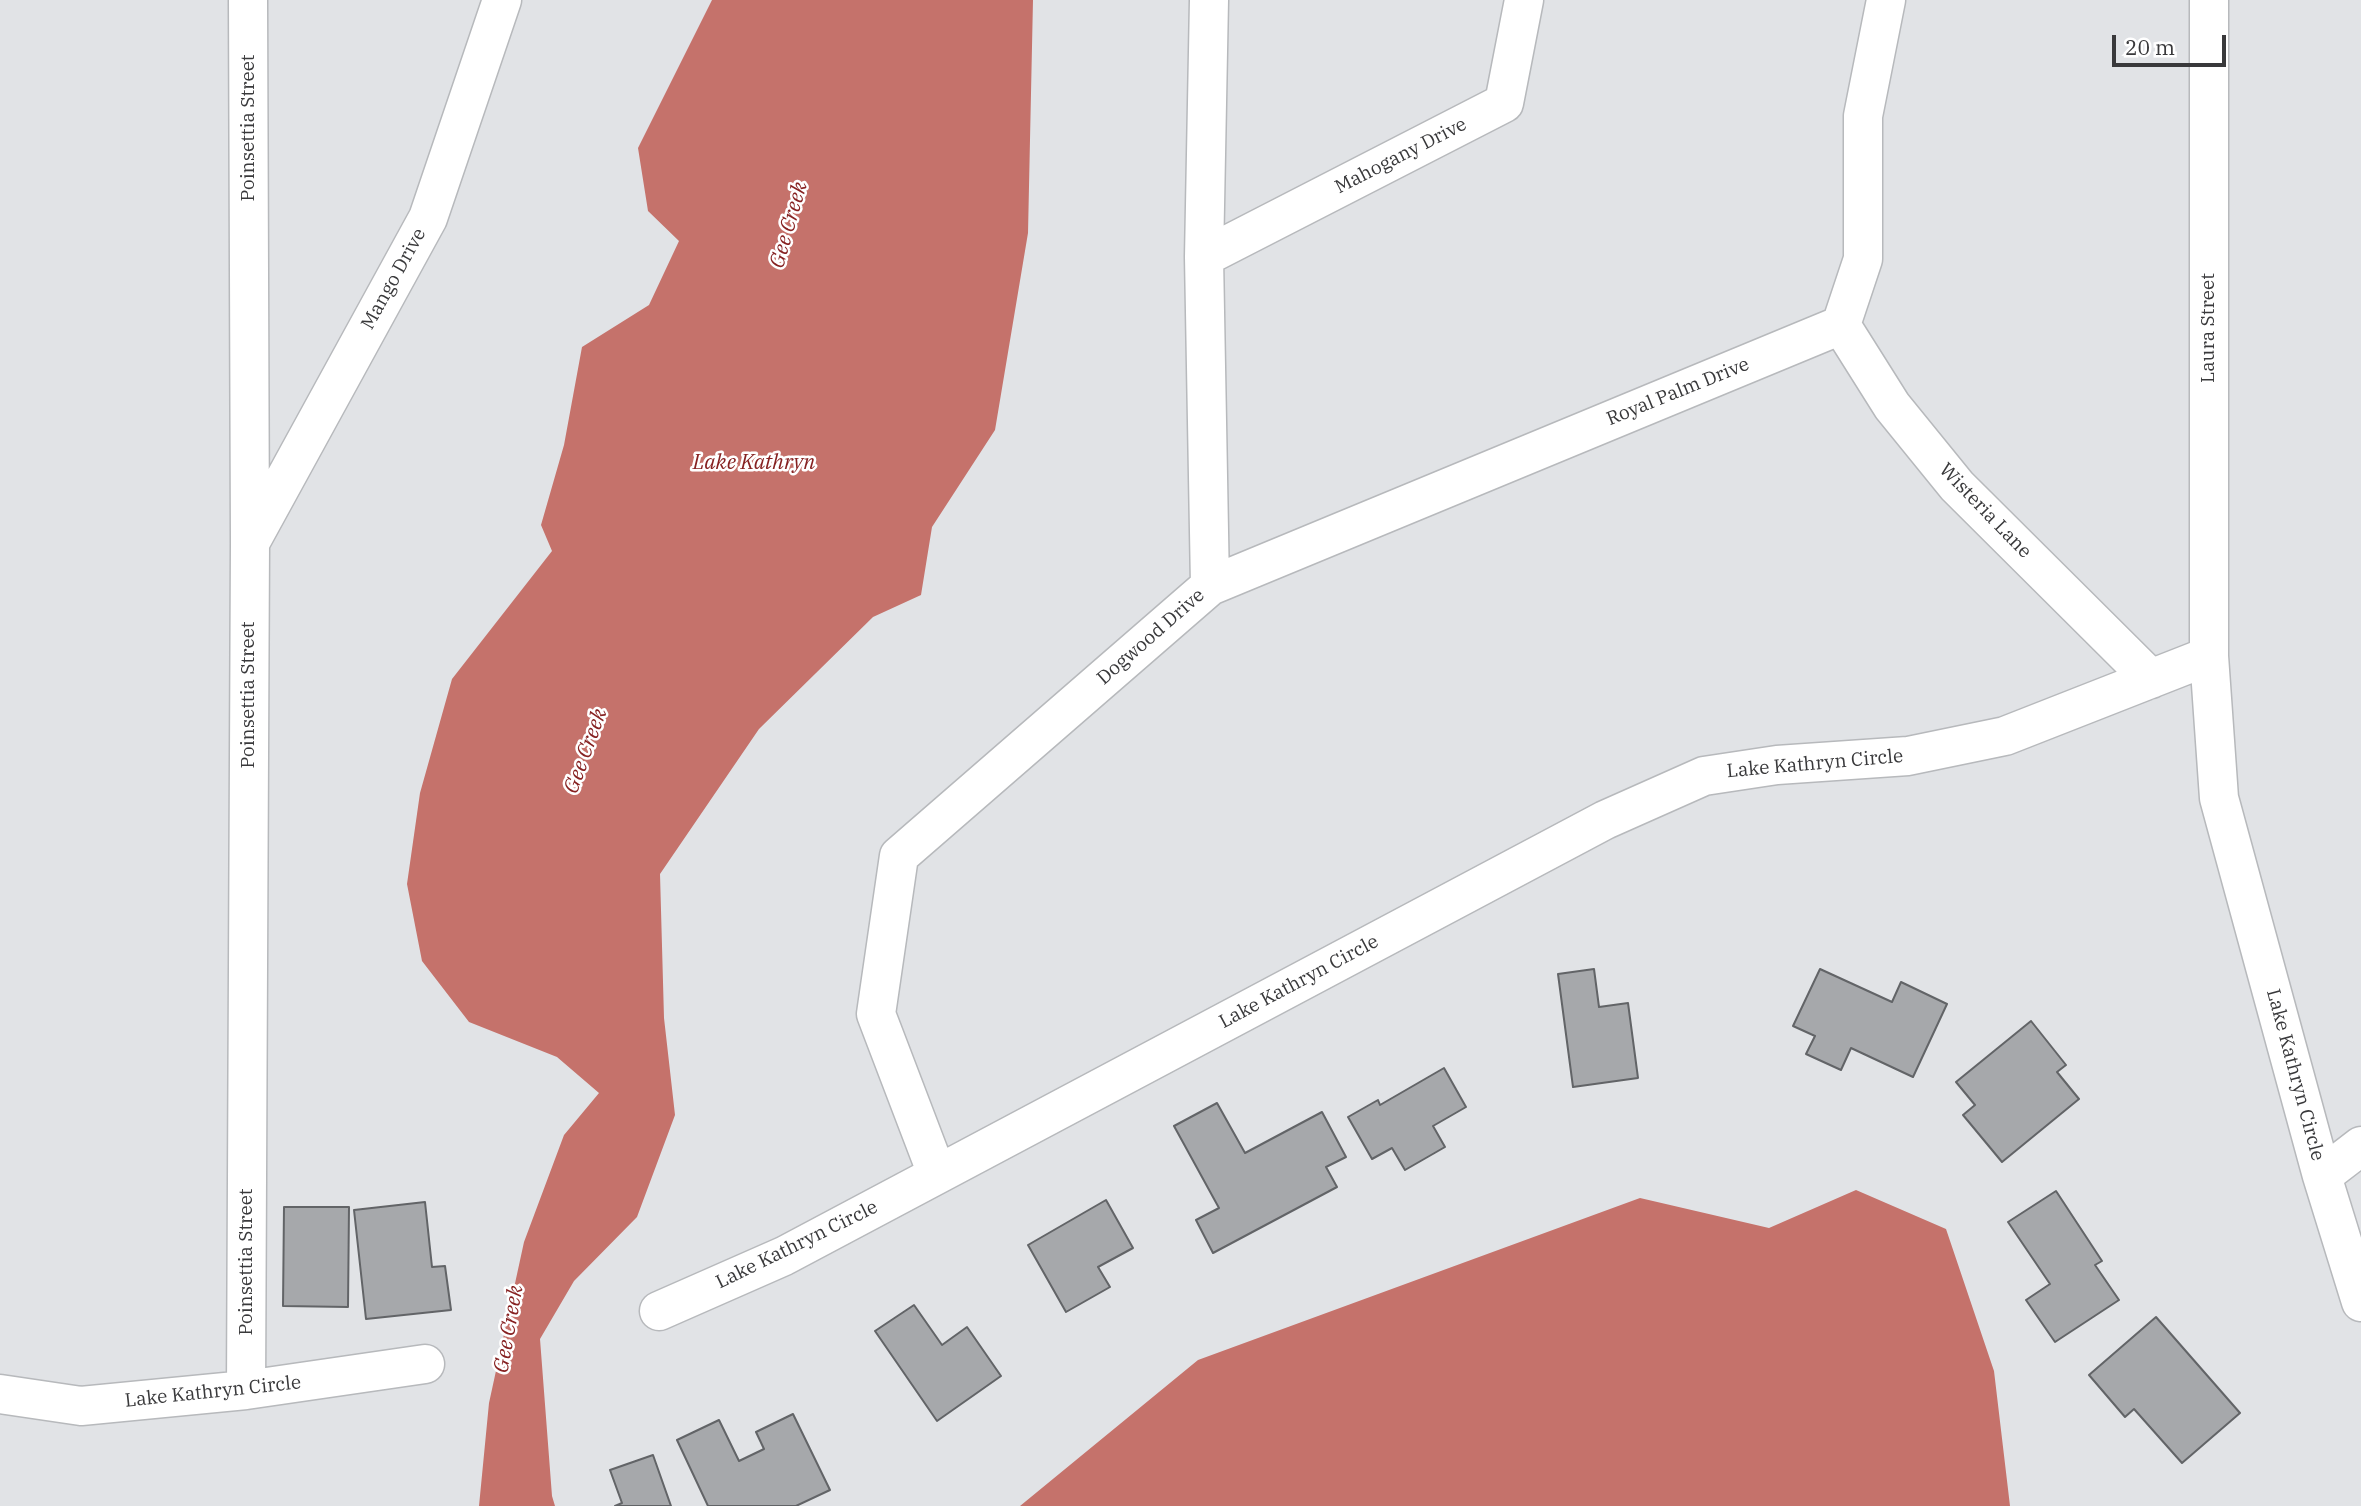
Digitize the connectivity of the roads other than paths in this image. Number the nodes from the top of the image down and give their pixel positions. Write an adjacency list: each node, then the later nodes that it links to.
1 (248, 0): 9 (street, Poinsettia Street)
2 (502, 0): 9 (street, Mango Drive)
3 (1209, 0): 7 (street, Dogwood Drive)
4 (1524, 0): 7 (street, Mahogany Drive)
5 (1886, 0): 8 (street)
6 (2209, 0): 11 (street, Laura Street)
7 (1204, 257): 10 (street, Dogwood Drive)
8 (1841, 325): 10 (street, Royal Palm Drive); 12 (street, Wisteria Lane)
9 (250, 543): 19 (street, Poinsettia Street)
10 (1210, 586): 14 (street, Dogwood Drive)
11 (2208, 656): 12 (street, Lake Kathryn Circle); 15 (street, Lake Kathryn Circle)
12 (2151, 679): 14 (street, Lake Kathryn Circle)
13 (2361, 1146): 15 (street)
14 (937, 1174): 17 (street, Lake Kathryn Circle)
15 (2322, 1176): 16 (street, Lake Kathryn Circle)
16 (2361, 1302)
17 (659, 1311)
18 (425, 1364): 19 (street, Lake Kathryn Circle)
19 (246, 1390): 20 (street, Lake Kathryn Circle)
20 (0, 1394)

